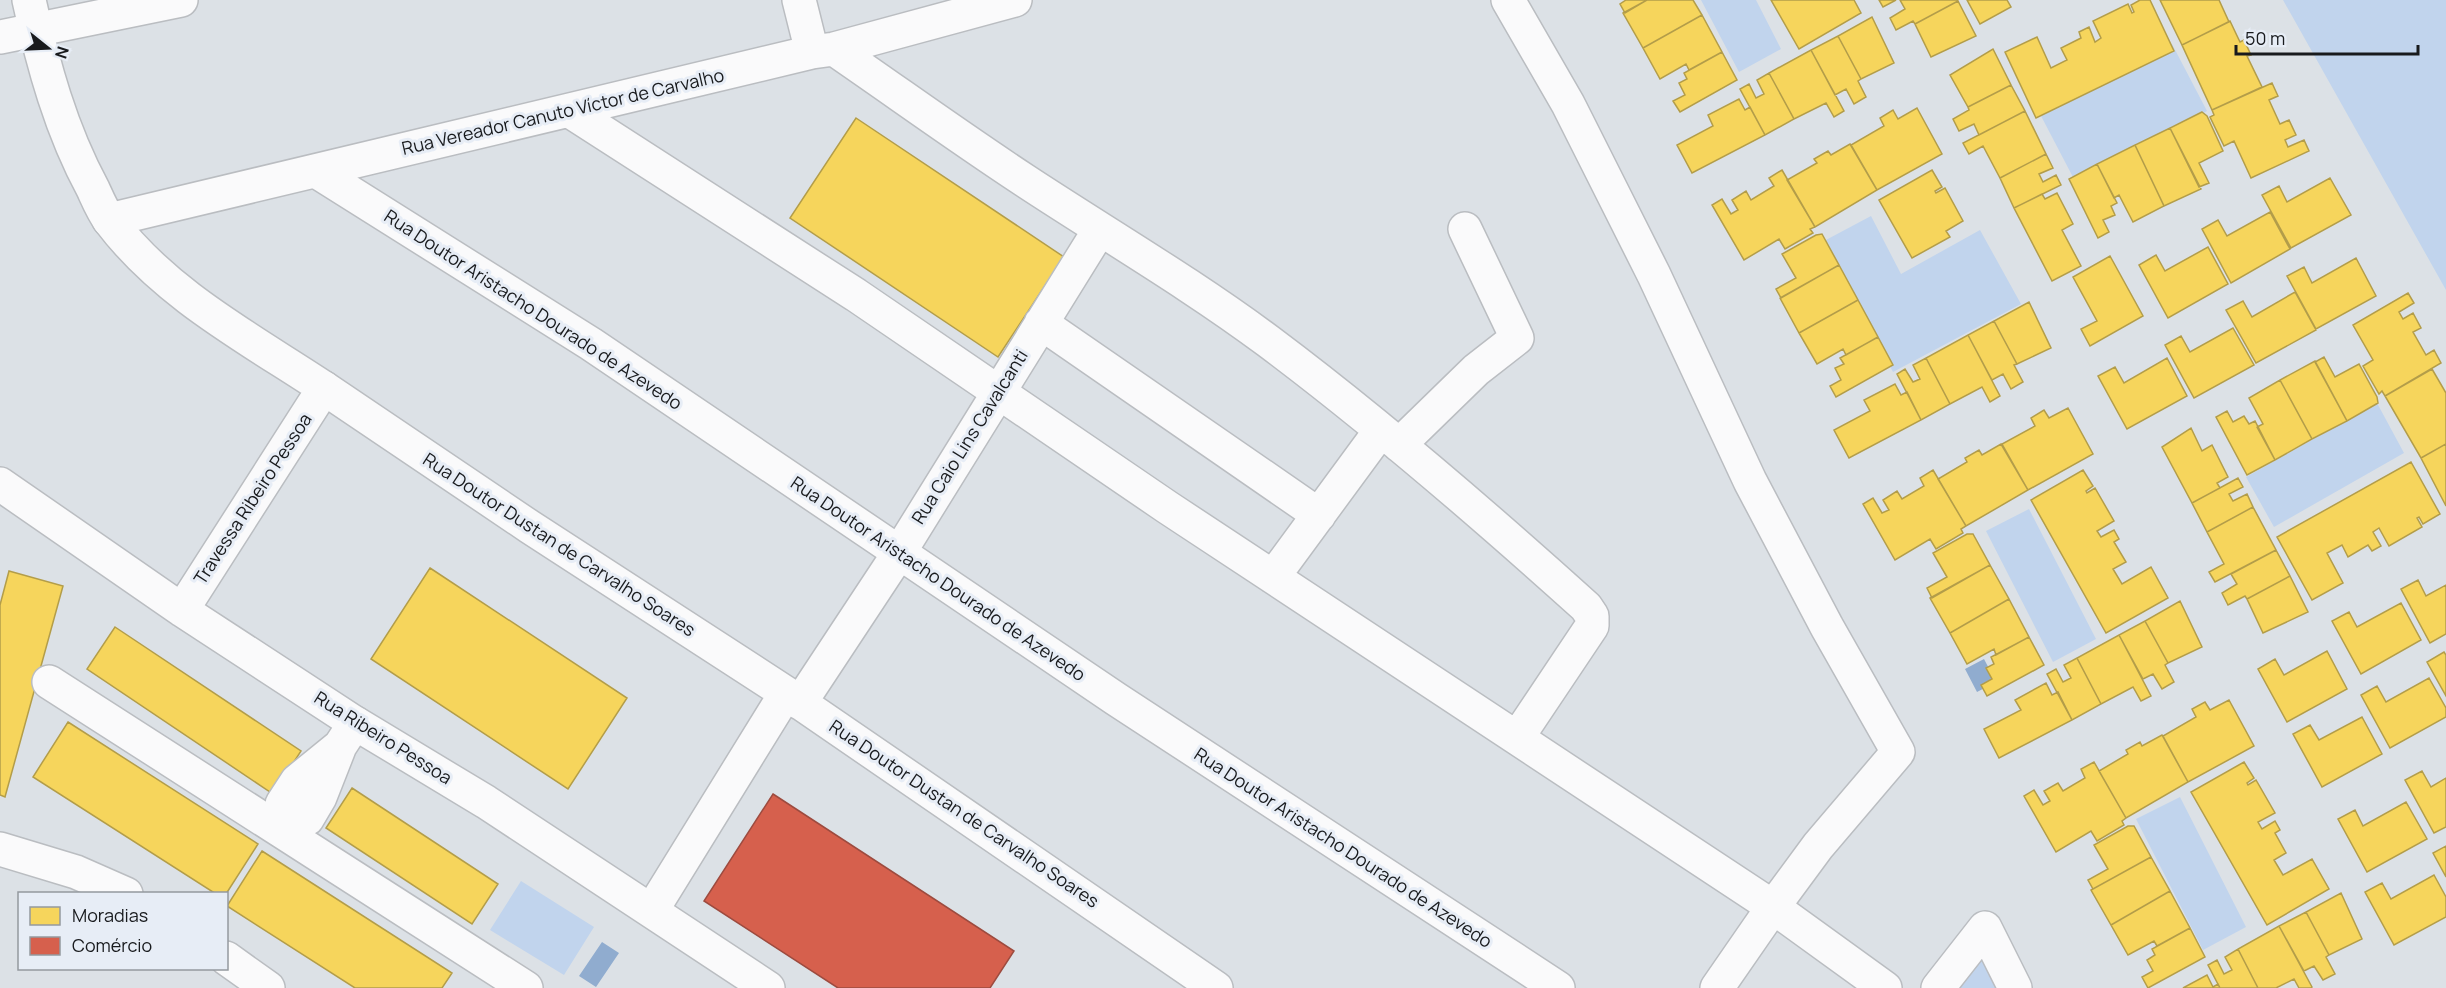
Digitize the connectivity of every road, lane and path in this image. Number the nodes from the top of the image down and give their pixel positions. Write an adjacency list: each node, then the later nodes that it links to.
1 (181, 0): 5 (street)
2 (800, 0): 7 (street)
3 (1015, 0): 7 (street, Rua Vereador Canuto Víctor de Carvalho)
4 (1508, 0): 29 (street)
5 (33, 15): 6 (street); 10 (street, Rua Doutor Dustan de Carvalho Soares)
6 (0, 37)
7 (823, 51): 8 (street, Rua Vereador Canuto Víctor de Carvalho); 11 (street)
8 (570, 111): 9 (street, Rua Vereador Canuto Víctor de Carvalho); 15 (street)
9 (316, 171): 10 (street, Rua Vereador Canuto Víctor de Carvalho); 19 (street, Rua Doutor Aristacho Dourado de Azevedo)
10 (109, 220): 14 (street, Rua Doutor Dustan de Carvalho Soares)
11 (1100, 229): 13 (street, Rua Caio Lins Cavalcanti); 16 (street)
12 (1465, 229): 16 (street)
13 (1041, 323): 15 (street, Rua Caio Lins Cavalcanti); 18 (street)
14 (324, 388): 21 (street, Travessa Ribeiro Pessoa); 23 (street, Rua Doutor Dustan de Carvalho Soares)
15 (999, 390): 19 (street, Rua Caio Lins Cavalcanti); 20 (street)
16 (1390, 437): 18 (street); 25 (street)
17 (0, 484): 21 (street, Rua Ribeiro Pessoa)
18 (1319, 515): 20 (street)
19 (899, 553): 23 (street, Rua Caio Lins Cavalcanti); 36 (street, Rua Doutor Aristacho Dourado de Azevedo)
20 (1274, 577): 25 (street)
21 (182, 610): 24 (street, Rua Ribeiro Pessoa)
22 (49, 682): 26 (street)
23 (793, 698): 30 (street, Rua Caio Lins Cavalcanti); 35 (street, Rua Doutor Dustan de Carvalho Soares)
24 (347, 735): 26 (street); 30 (street, Rua Ribeiro Pessoa)
25 (1517, 738): 29 (street)
26 (282, 830): 33 (street)
27 (0, 849): 28 (street)
28 (121, 892)
29 (1773, 907): 37 (street); 38 (street)
30 (652, 910): 34 (street, Rua Ribeiro Pessoa)
31 (228, 959): 32 (street)
32 (268, 988)
33 (526, 988)
34 (768, 988)
35 (1216, 988)
36 (1558, 988)
37 (1717, 988)
38 (1886, 988)
39 (1938, 988): 40 (street)
40 (2015, 988)

